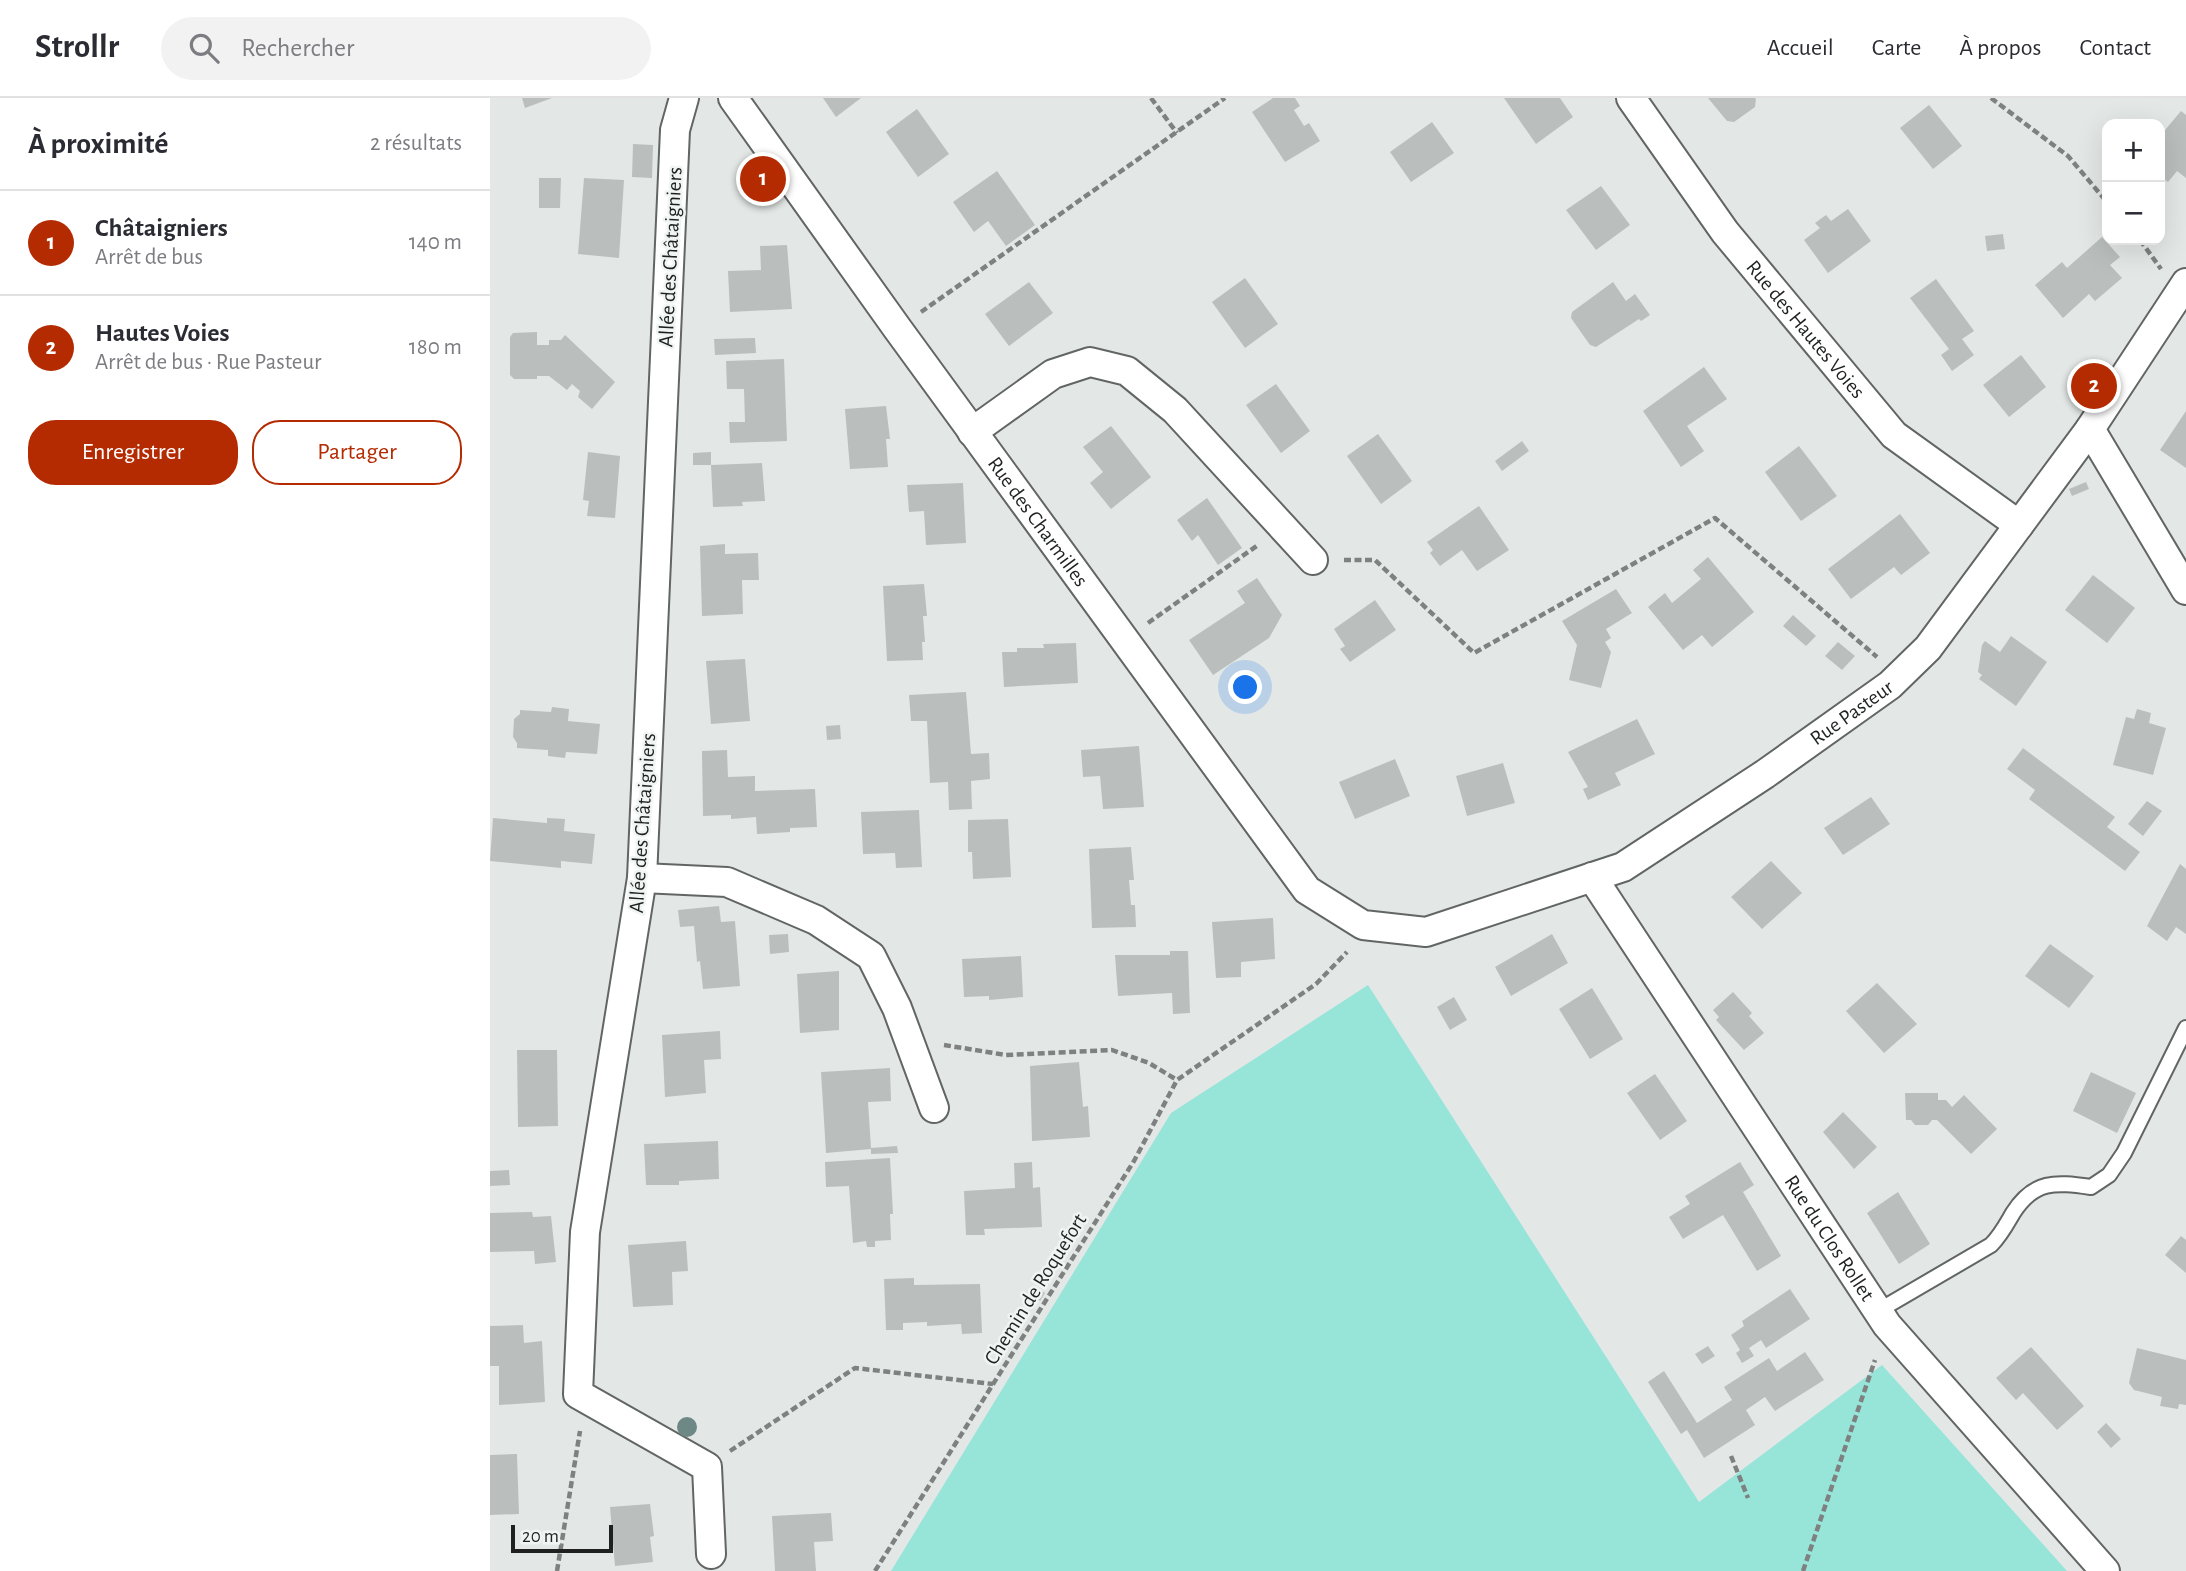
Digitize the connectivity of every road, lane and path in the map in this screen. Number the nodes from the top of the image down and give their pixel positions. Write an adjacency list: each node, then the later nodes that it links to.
1 (684, 98): 20 (street, Allée des Châtaigniers)
2 (733, 98): 10 (street, Rue des Charmilles)
3 (1151, 98): 7 (path)
4 (1225, 98): 7 (path)
5 (1631, 98): 13 (street, Rue des Hautes Voies)
6 (1991, 98): 8 (path)
7 (1177, 133): 10 (path)
8 (2102, 196)
9 (2186, 283): 11 (street, Rue Pasteur)
10 (897, 328): 12 (street, Rue des Charmilles)
11 (2090, 429): 13 (street, Rue Pasteur); 16 (street)
12 (972, 432): 14 (street); 17 (street, Rue des Charmilles)
13 (2018, 525): 18 (street, Rue Pasteur)
14 (1283, 527): 15 (street); 17 (path)
15 (1312, 560): 18 (path)
16 (2186, 590)
17 (1125, 640): 21 (street, Rue des Charmilles)
18 (1899, 676): 19 (street, Rue Pasteur)
19 (1592, 877): 21 (street, Rue Pasteur); 26 (street, Rue du Clos Rollet)
20 (642, 878): 23 (street); 28 (street, Allée des Châtaigniers)
21 (1363, 925): 24 (path, Chemin de Roquefort)
22 (2186, 1028): 26 (lane)
23 (909, 1040): 24 (path); 25 (street)
24 (1177, 1080): 27 (path, Chemin de Roquefort)
25 (934, 1108)
26 (1883, 1318): 35 (path); 36 (street, Rue du Clos Rollet)
27 (993, 1384): 30 (path, Chemin de Roquefort); 34 (path)
28 (590, 1401): 30 (street); 33 (path)
29 (1731, 1456): 31 (path)
30 (707, 1467): 32 (street)
31 (1748, 1498)
32 (710, 1554)
33 (558, 1571)
34 (875, 1571)
35 (1803, 1571)
36 (2105, 1571)

